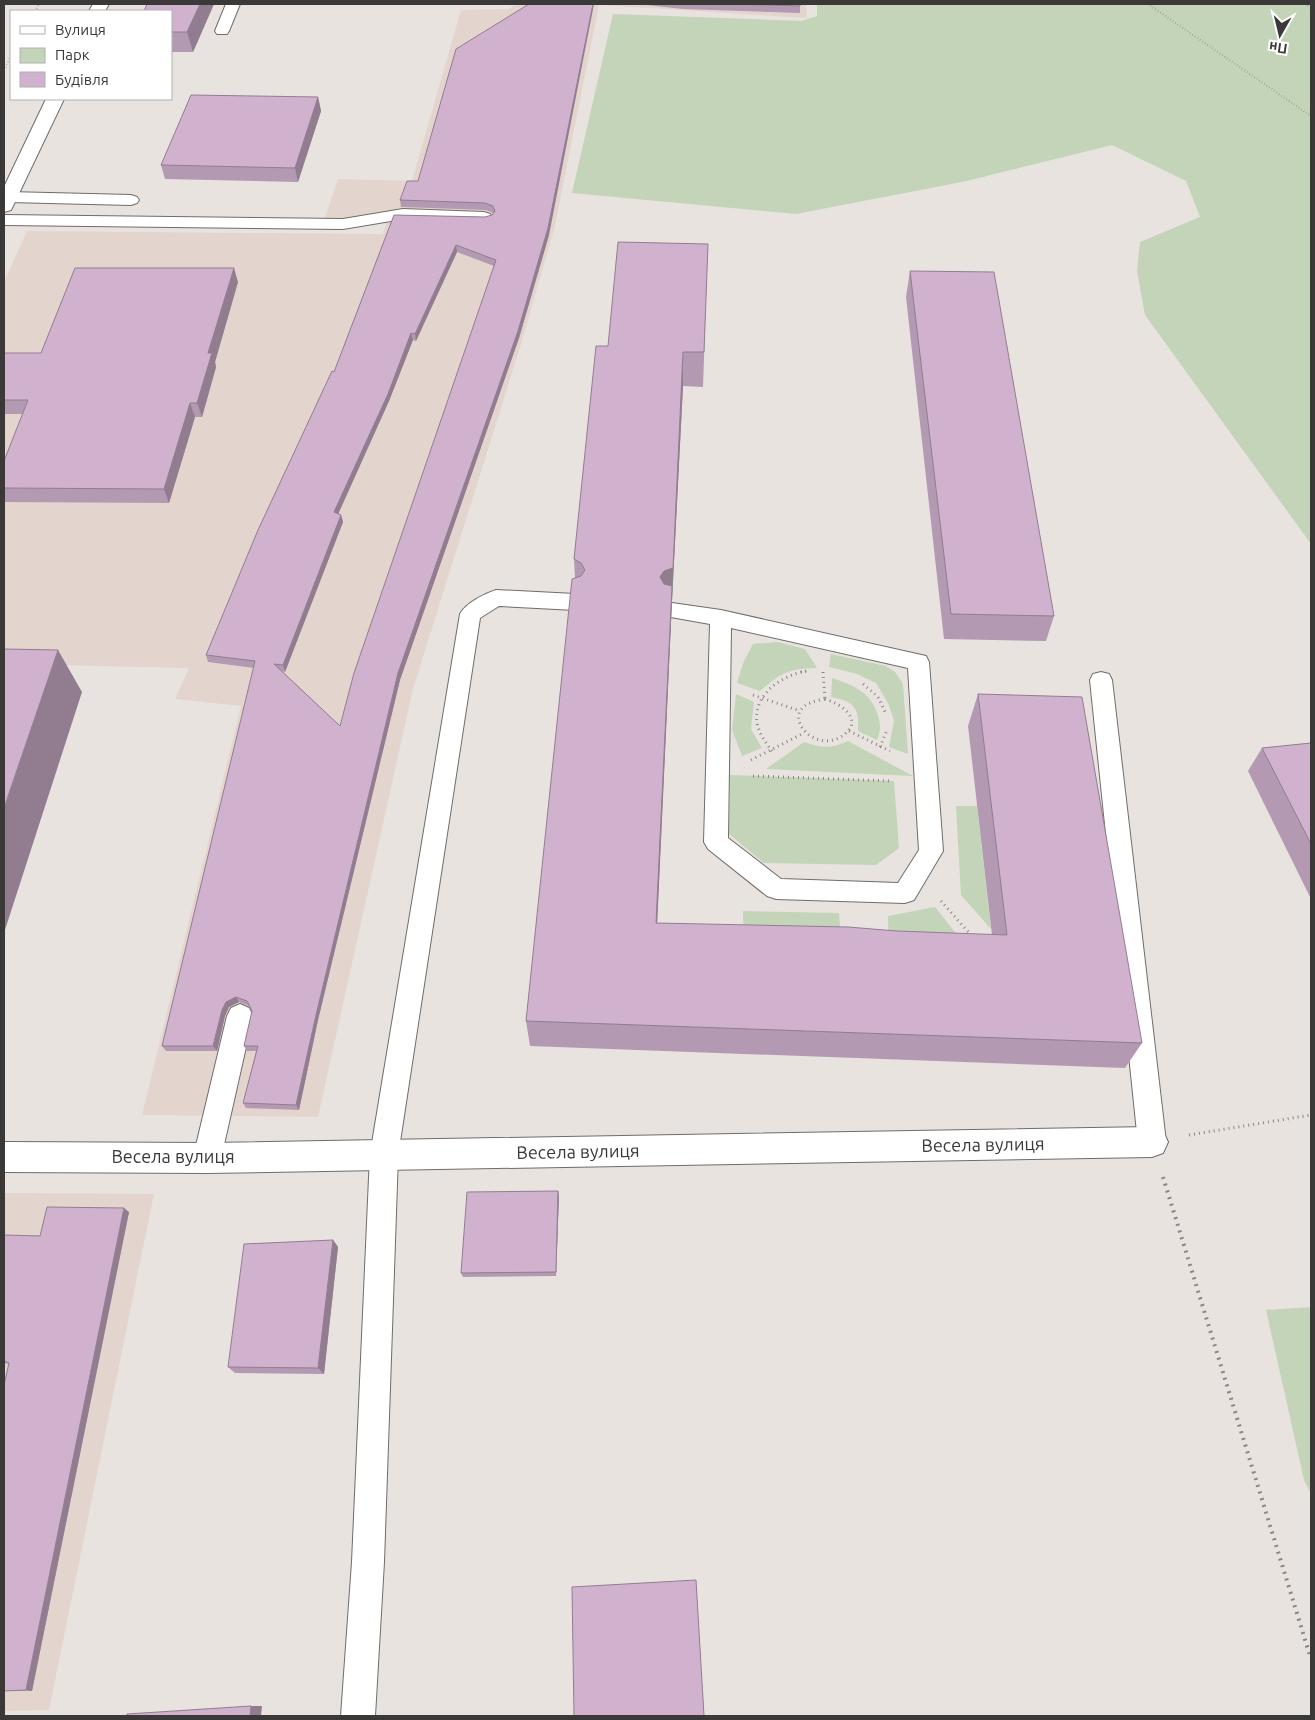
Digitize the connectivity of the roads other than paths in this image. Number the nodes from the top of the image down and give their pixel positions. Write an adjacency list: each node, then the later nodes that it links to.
1 (233, 4): 2 (lane)
2 (222, 31)
3 (55, 100): 5 (street)
4 (131, 200): 5 (lane)
5 (5, 203)
6 (486, 218): 7 (lane)
7 (4, 220)
8 (575, 602): 14 (lane)
9 (672, 611): 10 (lane)
10 (721, 618): 10 (lane)
11 (1101, 680): 13 (lane)
12 (240, 1016): 16 (lane)
13 (1152, 1142): 14 (street, Весела вулиця)
14 (384, 1155): 16 (street, Весела вулиця); 17 (lane)
15 (4, 1157): 16 (street, Весела вулиця)
16 (207, 1158)
17 (358, 1716)

